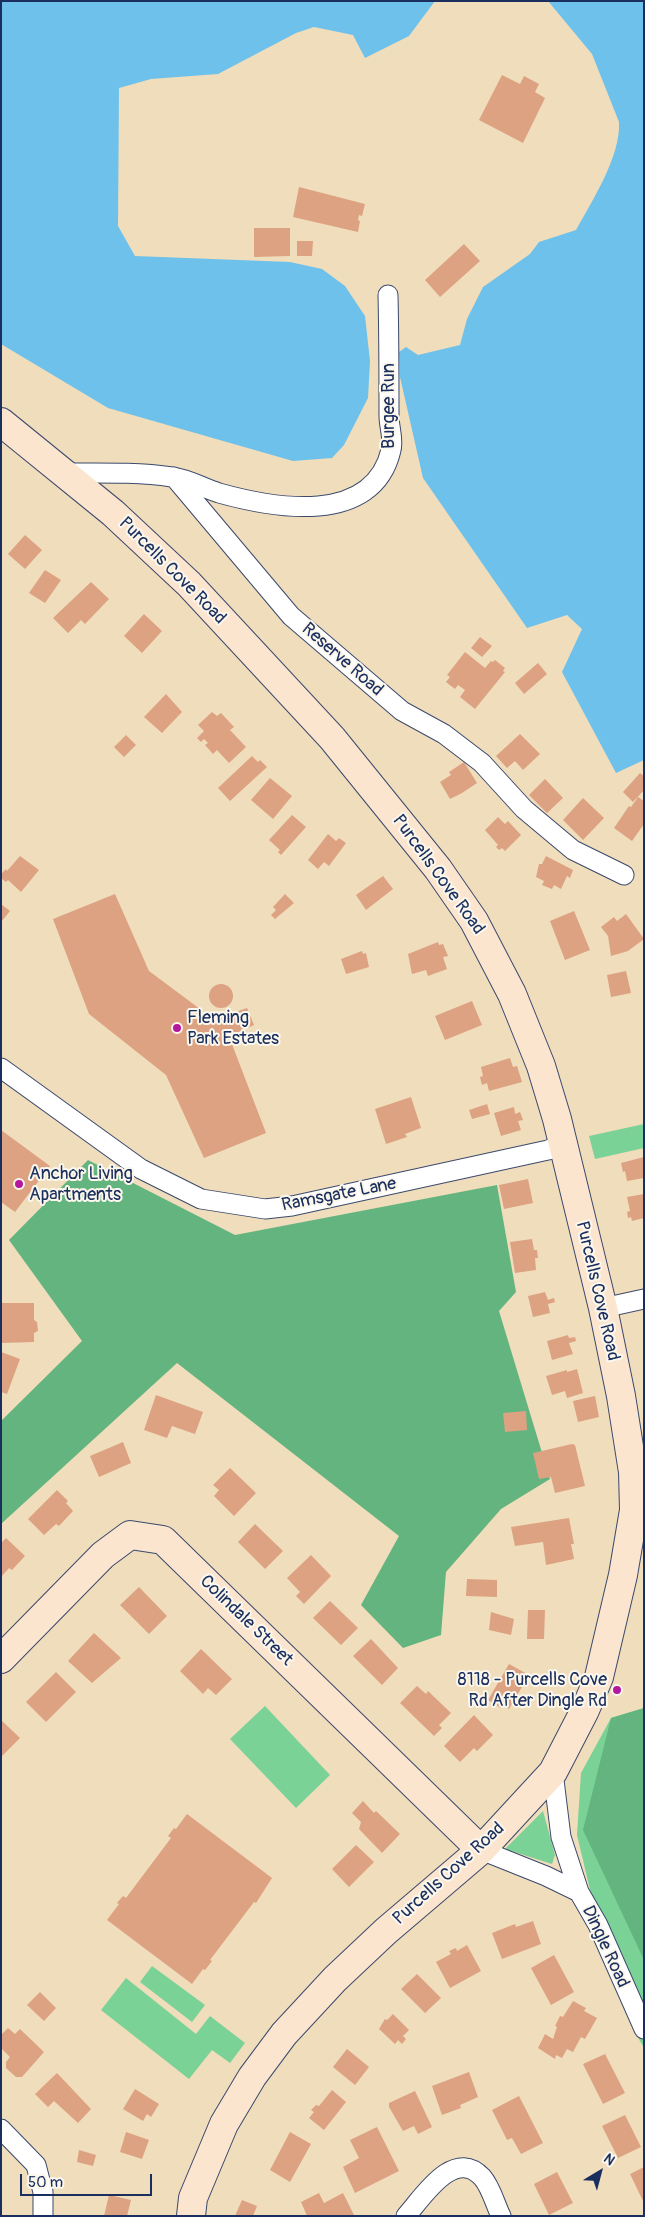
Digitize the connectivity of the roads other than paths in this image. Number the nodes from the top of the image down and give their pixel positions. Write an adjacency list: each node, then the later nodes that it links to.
1 (388, 295): 4 (street, Burgee Run)
2 (1, 422): 3 (main road, Purcells Cove Road)
3 (67, 473): 4 (street); 7 (main road, Purcells Cove Road)
4 (174, 477): 5 (street, Reserve Road)
5 (624, 876)
6 (1, 1068): 7 (street, Ramsgate Lane)
7 (564, 1144): 9 (main road, Purcells Cove Road)
8 (644, 1298): 9 (street)
9 (603, 1308): 11 (main road, Purcells Cove Road)
10 (1, 1659): 12 (main road, Colindale Street)
11 (553, 1772): 12 (main road, Purcells Cove Road); 13 (street, Dingle Road)
12 (481, 1850): 13 (street, Dingle Road); 17 (main road, Purcells Cove Road)
13 (579, 1892): 14 (street, Dingle Road)
14 (644, 2029)
15 (1, 2129): 16 (street)
16 (43, 2216)
17 (191, 2216)
18 (406, 2216): 19 (street)
19 (501, 2216)

